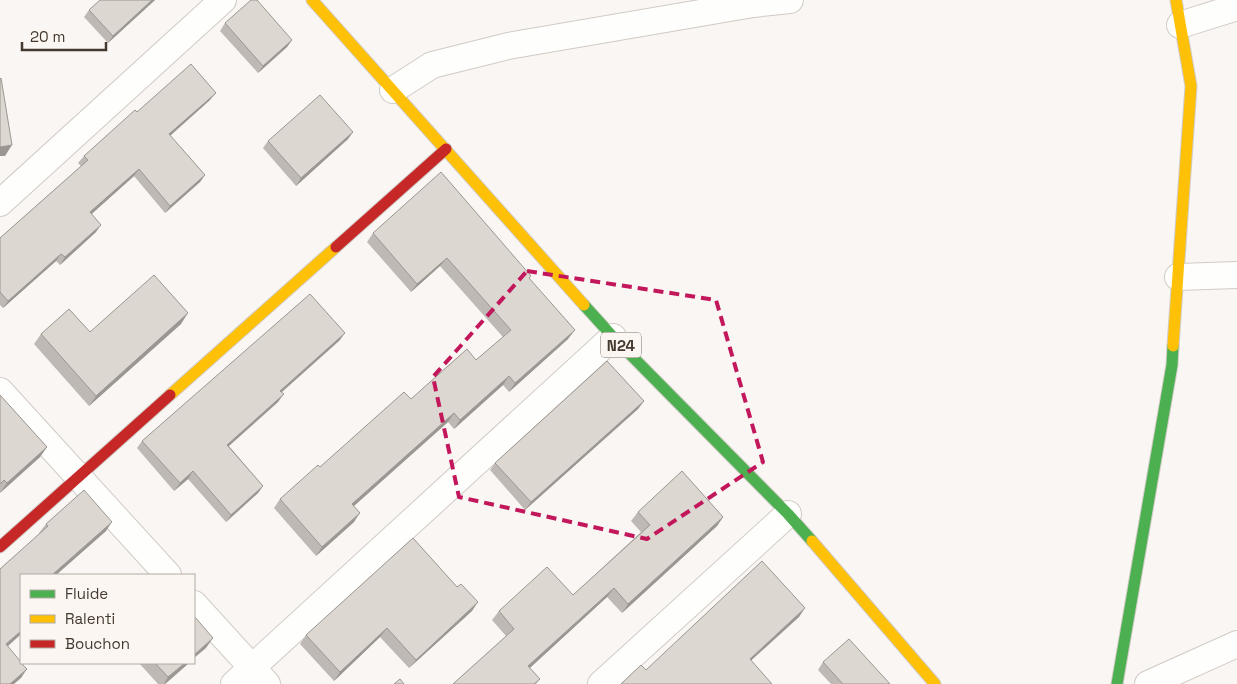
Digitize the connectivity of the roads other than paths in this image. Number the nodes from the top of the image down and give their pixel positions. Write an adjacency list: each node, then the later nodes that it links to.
1 (223, 0): 8 (street)
2 (312, 0): 6 (street, N24)
3 (790, 0): 6 (street)
4 (1237, 7): 5 (street)
5 (1178, 12): 10 (street)
6 (393, 90): 7 (street, N24)
7 (446, 149): 11 (street, N24); 13 (street)
8 (0, 203)
9 (1237, 275): 10 (street)
10 (1178, 277): 22 (street)
11 (613, 337): 14 (street, N24); 19 (street)
12 (0, 391): 13 (street)
13 (79, 477): 15 (street); 16 (street)
14 (788, 514): 20 (street); 21 (street, N24)
15 (0, 547)
16 (167, 574)
17 (195, 605): 19 (street)
18 (1237, 644): 23 (street)
19 (251, 679)
20 (601, 684)
21 (935, 684)
22 (1117, 684)
23 (1148, 684)

